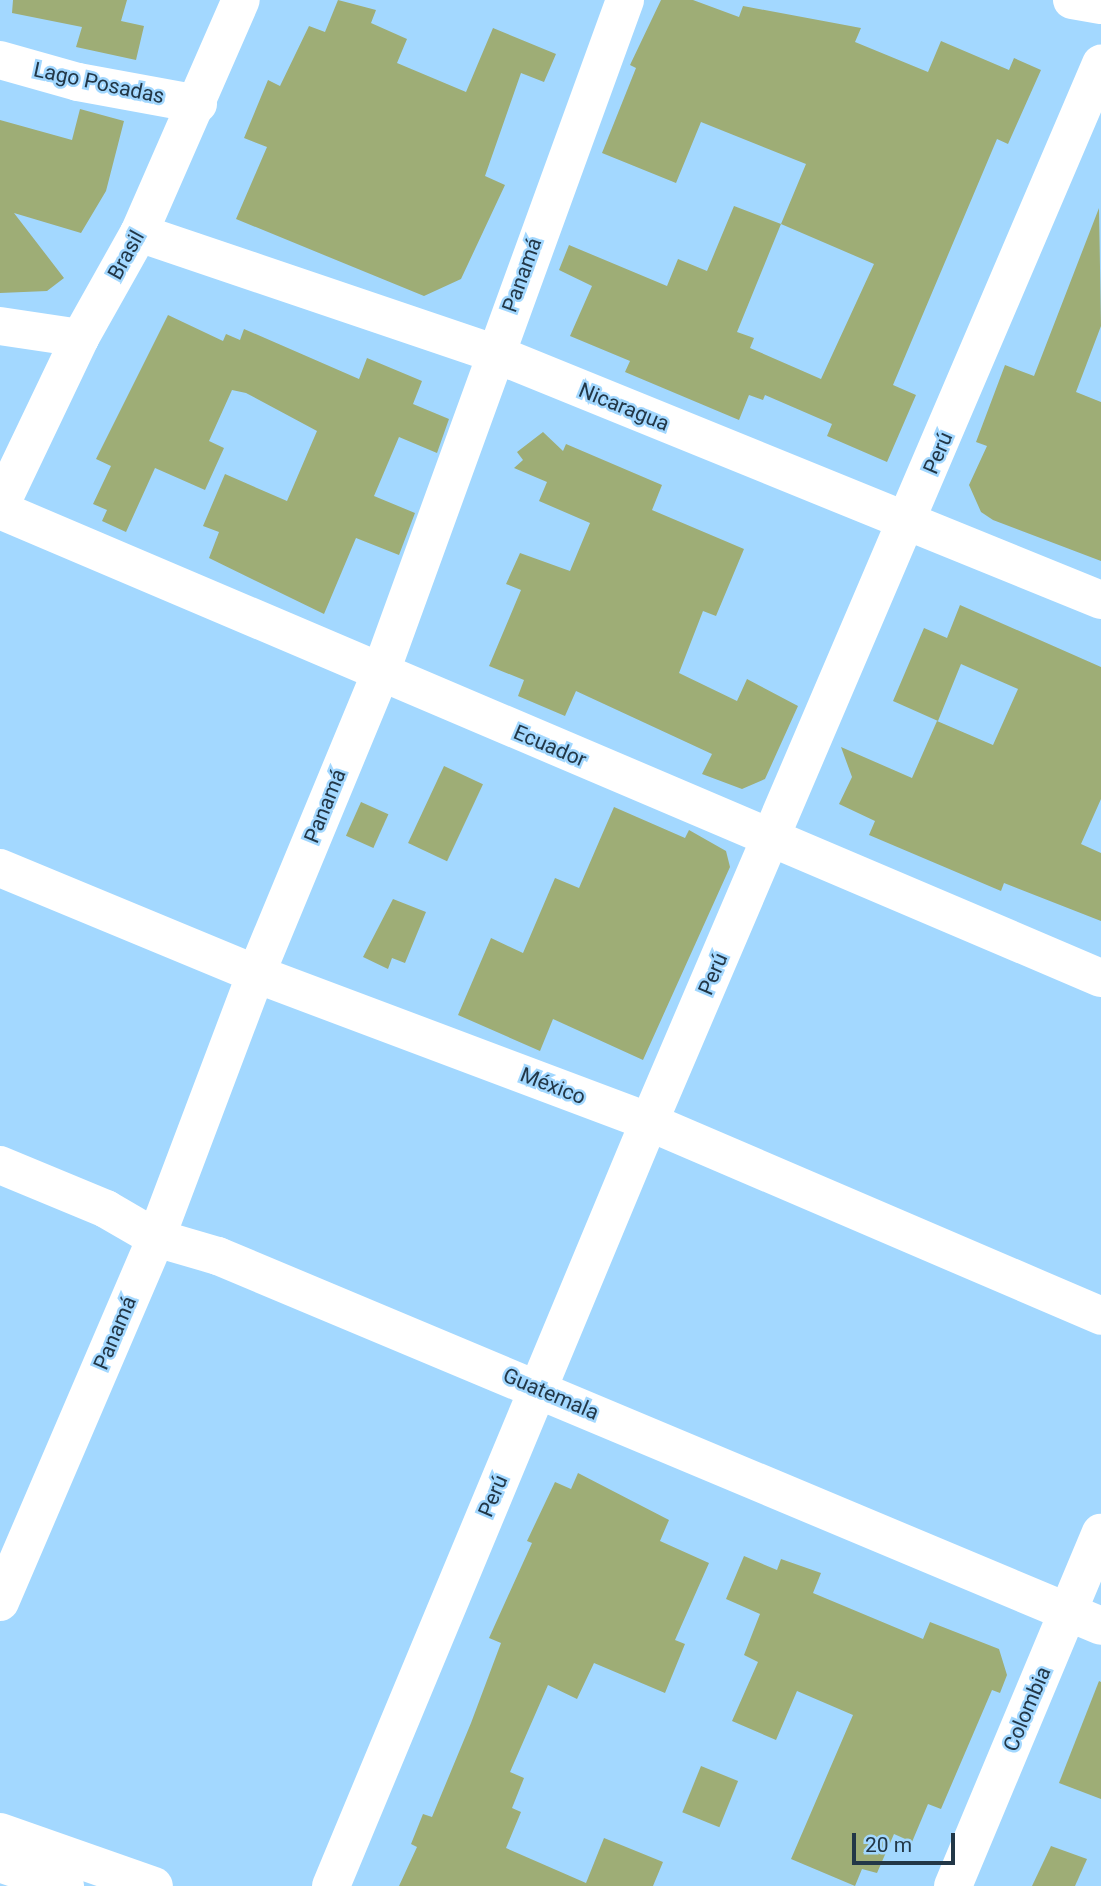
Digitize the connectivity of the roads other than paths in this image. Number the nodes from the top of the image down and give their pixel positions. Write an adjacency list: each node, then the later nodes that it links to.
1 (241, 0): 7 (street, Brasil)
2 (625, 0): 11 (street, Panamá)
3 (1072, 0): 4 (street)
4 (1101, 5)
5 (0, 60): 7 (street, Lago Posadas)
6 (1101, 64): 13 (street, Perú)
7 (198, 104): 8 (street, Brasil)
8 (139, 233): 10 (street, Brasil); 11 (street, Nicaragua)
9 (0, 326): 10 (street)
10 (80, 338): 12 (street, Brasil)
11 (493, 353): 13 (street, Nicaragua); 15 (street, Panamá)
12 (0, 508): 15 (street, Ecuador)
13 (909, 523): 14 (street, Nicaragua); 16 (street, Perú)
14 (1101, 600)
15 (380, 674): 16 (street, Ecuador); 18 (street, Panamá)
16 (772, 839): 19 (street, Ecuador); 20 (street, Perú)
17 (0, 868): 18 (street, México)
18 (256, 974): 20 (street, México); 22 (street, Panamá)
19 (1101, 978)
20 (649, 1122): 23 (street, México); 24 (street, Perú)
21 (0, 1165): 22 (street, Guatemala)
22 (156, 1238): 24 (street, Guatemala); 26 (street, Panamá)
23 (1101, 1315)
24 (538, 1388): 27 (street, Guatemala); 32 (street, Perú)
25 (1101, 1533): 27 (street, Colombia)
26 (0, 1602)
27 (1084, 1619): 33 (street, Colombia)
28 (0, 1832): 31 (street)
29 (0, 1863): 30 (street)
30 (65, 1886)
31 (154, 1886)
32 (331, 1886)
33 (953, 1886)

